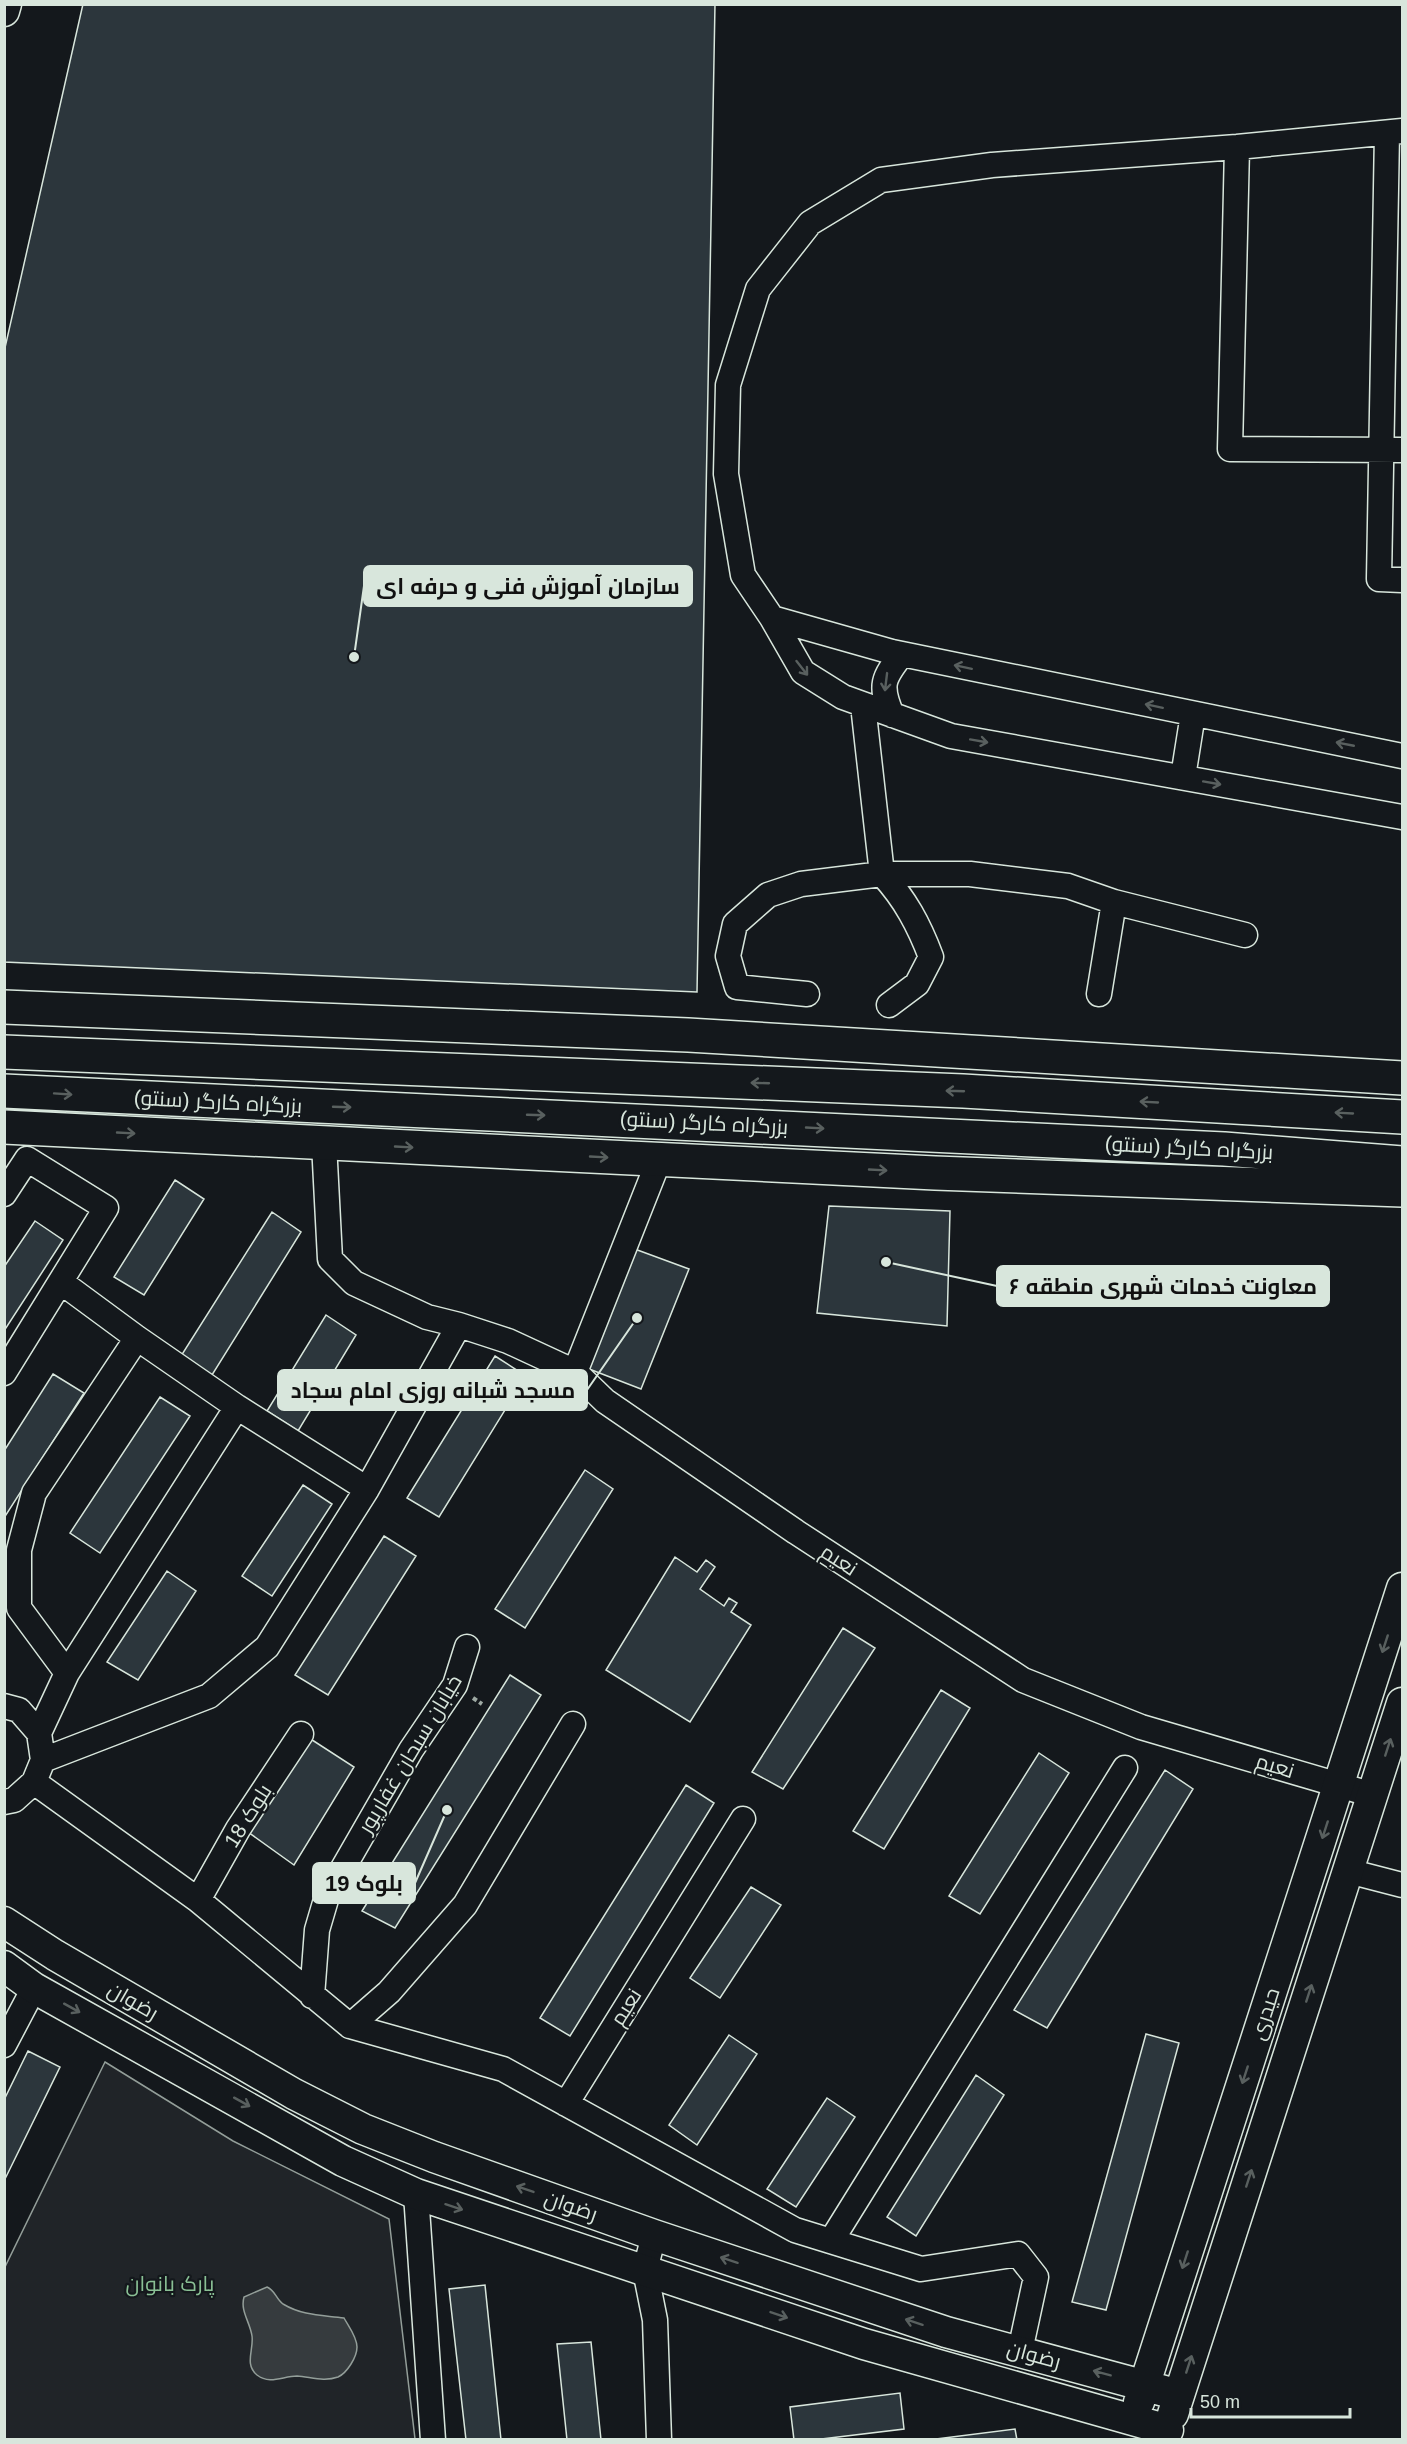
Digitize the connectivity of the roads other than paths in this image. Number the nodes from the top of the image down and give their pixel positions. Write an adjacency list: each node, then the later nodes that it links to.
1 (6, 4): 2 (main road)
2 (4, 12)
3 (1395, 132): 4 (street); 5 (street)
4 (1237, 147): 5 (street); 7 (street)
5 (1392, 449): 6 (street)
6 (1402, 580)
7 (772, 618): 8 (street); 9 (street, one-way to 9)
8 (903, 654): 10 (street, one-way to 8); 11 (street, one-way to 11)
9 (863, 705): 11 (street); 15 (street)
10 (1193, 714): 12 (street, one-way to 10); 13 (street)
11 (891, 715): 13 (street, one-way to 13)
12 (1402, 756)
13 (1183, 777): 14 (street, one-way to 14)
14 (1402, 817)
15 (882, 874): 16 (street); 18 (street); 20 (street)
16 (1114, 902): 17 (street); 19 (street)
17 (1245, 935)
18 (807, 994)
19 (1099, 994)
20 (889, 1005)
21 (4, 1007): 23 (highway)
22 (4, 1052): 25 (highway, بزرگراه کارگر (سنتو), one-way to 22)
23 (1402, 1078)
24 (4, 1090): 29 (highway, بزرگراه کارگر (سنتو), one-way to 29)
25 (1402, 1117)
26 (4, 1126): 27 (highway, one-way to 27)
27 (324, 1143): 28 (highway, one-way to 28); 32 (street, نعیم)
28 (659, 1160): 29 (highway, one-way to 29); 34 (street)
29 (1400, 1184)
30 (4, 1194): 31 (street)
31 (61, 1282): 33 (street); 35 (street)
32 (459, 1325): 34 (street, نعیم); 37 (street)
33 (136, 1338): 36 (street); 40 (street)
34 (575, 1372): 48 (street, نعیم)
35 (4, 1373)
36 (237, 1407): 37 (street); 40 (street)
37 (367, 1490): 47 (street)
38 (1402, 1588): 48 (main road, حیدری, one-way to 48)
39 (467, 1647): 58 (street, خیابان سبحان غفارپور)
40 (67, 1673): 44 (street)
41 (1402, 1703): 49 (main road, حیدری, one-way to 41)
42 (4, 1706): 44 (street)
43 (573, 1724): 59 (street)
44 (39, 1733): 47 (street)
45 (301, 1734): 54 (street, بلوک 18)
46 (1125, 1768): 64 (street)
47 (39, 1771): 50 (street); 54 (street)
48 (1339, 1785): 49 (street, نعیم); 67 (main road, حیدری, one-way to 67)
49 (1373, 1795): 52 (main road, حیدری)
50 (4, 1802)
51 (742, 1819): 61 (street, نعیم)
52 (1348, 1871): 53 (street); 68 (main road, حیدری, one-way to 52)
53 (1402, 1885)
54 (198, 1900): 58 (street)
55 (4, 1922): 63 (main road, رضوان, one-way to 55)
56 (4, 1966): 57 (main road, رضوان)
57 (34, 1988): 60 (street); 62 (main road, رضوان, one-way to 62)
58 (312, 1996): 59 (street)
59 (350, 2026): 61 (street)
60 (4, 2045)
61 (566, 2103): 64 (street)
62 (416, 2194): 65 (main road, رضوان, one-way to 65); 71 (street)
63 (654, 2235): 65 (street); 66 (main road, رضوان, one-way to 63)
64 (831, 2241): 66 (street)
65 (645, 2270): 69 (main road, رضوان, one-way to 69); 72 (street)
66 (1020, 2351): 67 (main road, رضوان, one-way to 66)
67 (1145, 2385): 68 (main road, رضوان); 69 (main road, حیدری)
68 (1179, 2395): 70 (main road, حیدری)
69 (1130, 2430): 70 (main road, رضوان)
70 (1166, 2435)
71 (433, 2439)
72 (659, 2439)

